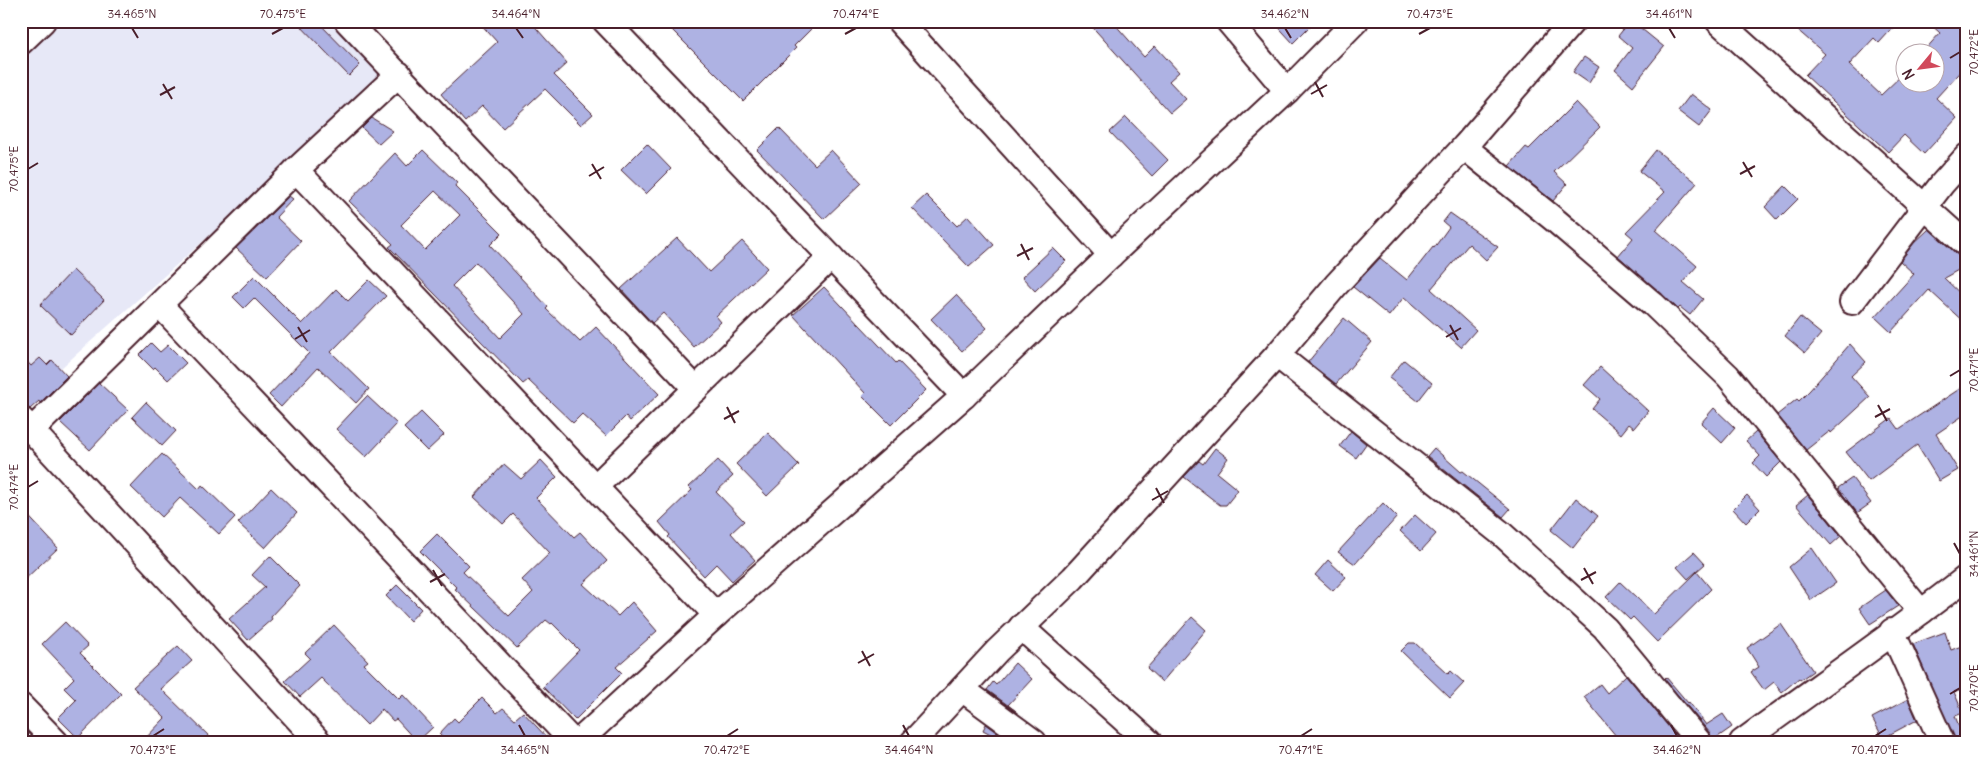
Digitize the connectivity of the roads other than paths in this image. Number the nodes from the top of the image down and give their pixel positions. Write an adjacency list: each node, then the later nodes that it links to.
1 (43, 21): 9 (street)
2 (347, 21): 10 (street)
3 (606, 21): 18 (street)
4 (900, 21): 17 (street)
5 (1228, 21): 11 (street)
6 (1356, 21): 11 (street)
7 (1573, 21): 12 (street)
8 (1718, 21): 15 (street)
9 (21, 42)
10 (399, 74): 14 (street); 22 (street)
11 (1287, 91): 17 (street)
12 (1464, 147): 21 (street); 27 (street)
13 (1967, 156): 15 (street)
14 (296, 170): 20 (street); 25 (street)
15 (1925, 208): 16 (street); 19 (street)
16 (1967, 245)
17 (1111, 255): 23 (street)
18 (831, 257): 22 (street); 23 (street)
19 (1852, 302)
20 (160, 305): 24 (street); 35 (street)
21 (1277, 355): 29 (street); 40 (street)
22 (696, 389): 25 (street)
23 (964, 396): 28 (street)
24 (26, 425): 34 (street)
25 (595, 487): 28 (street)
26 (1967, 577): 27 (street)
27 (1921, 612): 30 (street)
28 (716, 615): 36 (street)
29 (1020, 627): 31 (street); 39 (street)
30 (1892, 631): 41 (street); 42 (street)
31 (962, 689): 37 (street); 38 (street)
32 (21, 706): 33 (street)
33 (56, 742)
34 (319, 742)
35 (572, 742)
36 (578, 742)
37 (913, 742)
38 (1034, 742)
39 (1149, 742)
40 (1699, 742)
41 (1742, 742)
42 (1942, 742)

